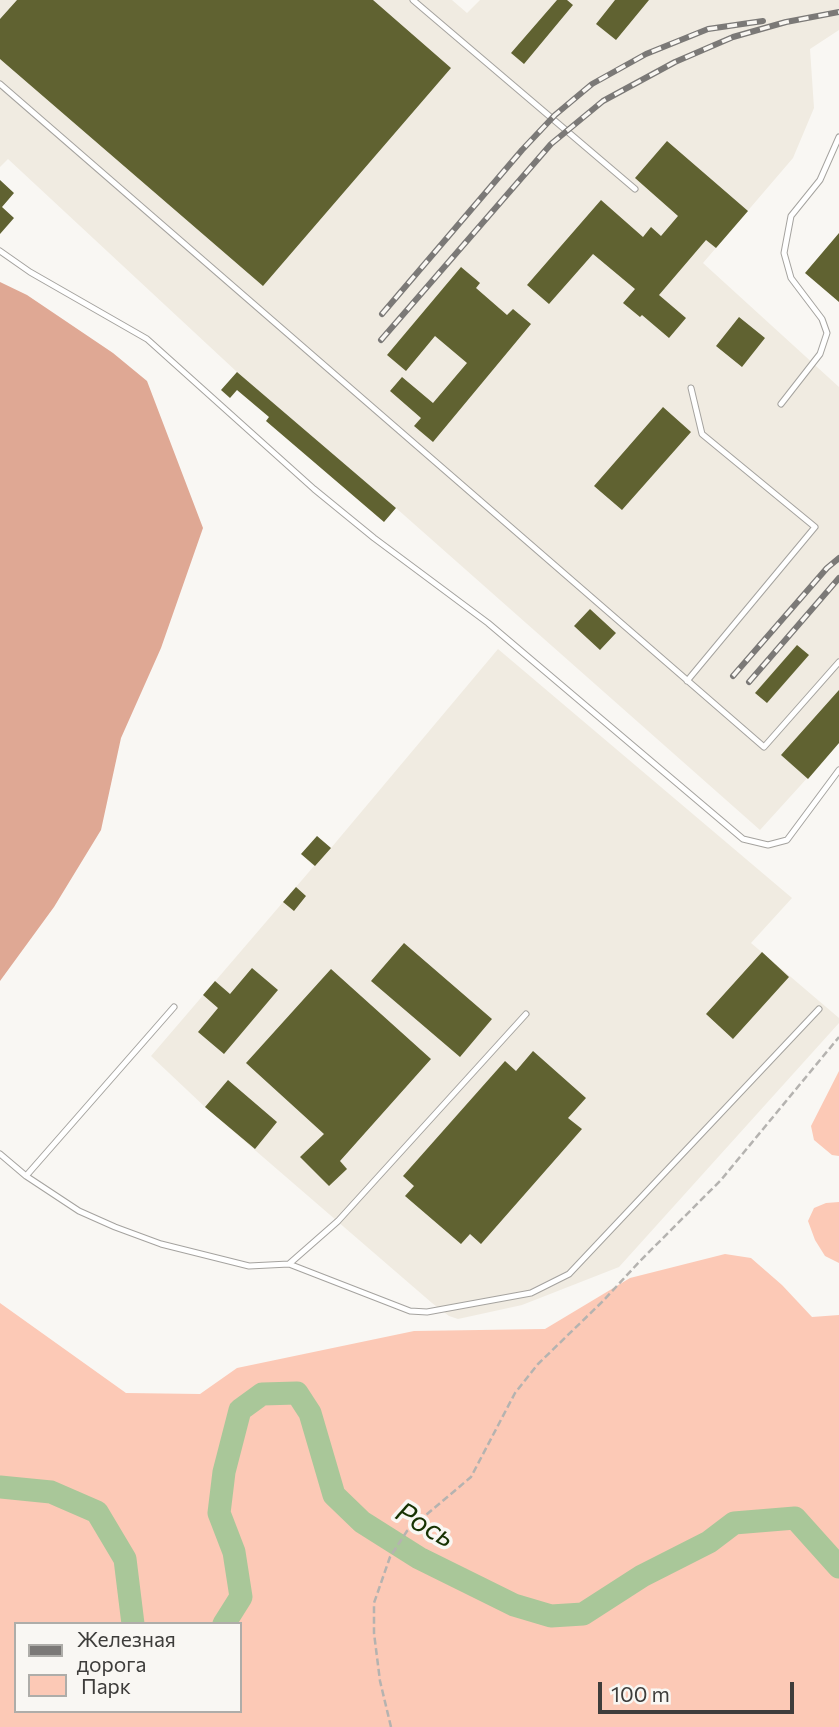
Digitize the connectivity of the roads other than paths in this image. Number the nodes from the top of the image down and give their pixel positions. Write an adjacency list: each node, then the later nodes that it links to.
1 (413, 0): 6 (lane)
2 (0, 84): 11 (lane)
3 (839, 136): 5 (lane)
4 (839, 156): 5 (lane)
5 (829, 159): 9 (lane)
6 (635, 189)
7 (0, 251): 12 (lane)
8 (691, 388): 11 (lane)
9 (781, 404)
10 (839, 662): 11 (lane)
11 (687, 681)
12 (839, 770)
13 (174, 1007): 17 (lane)
14 (819, 1009): 18 (lane)
15 (526, 1014): 18 (lane)
16 (0, 1154): 17 (lane)
17 (26, 1177): 18 (lane)
18 (289, 1264)

